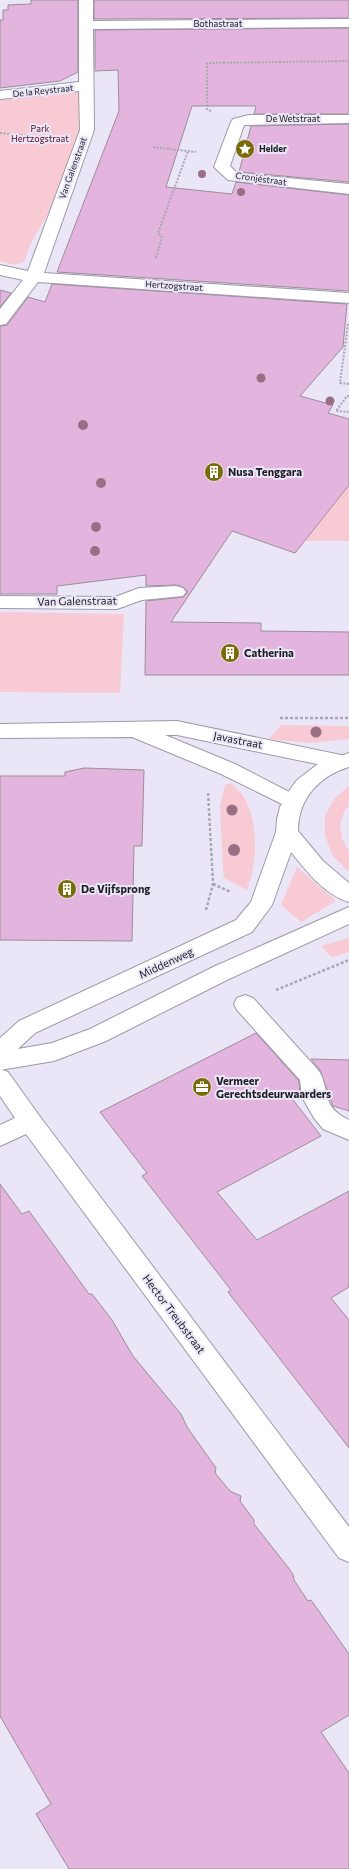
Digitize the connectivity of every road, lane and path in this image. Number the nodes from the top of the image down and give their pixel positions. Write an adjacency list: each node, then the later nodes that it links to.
1 (86, 0): 3 (street, Van Galenstraat)
2 (349, 23): 3 (street, Bothastraat)
3 (87, 25): 5 (street, Van Galenstraat)
4 (349, 62): 8 (path)
5 (86, 86): 6 (street, De la Reystraat); 14 (street, Van Galenstraat)
6 (0, 95)
7 (349, 119): 8 (street, De Wetstraat)
8 (238, 122): 11 (street, Cronjéstraat)
9 (153, 147): 10 (path)
10 (188, 151): 11 (path); 15 (path)
11 (227, 155): 12 (street, Cronjéstraat)
12 (349, 189)
13 (0, 270): 14 (street, Hertzogstraat)
14 (34, 277): 15 (street, Hertzogstraat); 18 (street, Van Galenstraat)
15 (149, 285): 16 (street, Hertzogstraat)
16 (349, 298)
17 (349, 319): 19 (path)
18 (0, 320)
19 (349, 384)
20 (349, 396): 21 (path)
21 (349, 412)
22 (176, 592): 23 (street, Van Galenstraat)
23 (0, 602)
24 (280, 718): 25 (path)
25 (349, 718)
26 (133, 730): 27 (street, Javastraat); 28 (street, Javastraat); 30 (street, Javastraat)
27 (0, 731)
28 (345, 761): 30 (street)
29 (208, 792): 32 (path)
30 (292, 802): 31 (street, Middenweg)
31 (287, 832): 33 (street); 38 (street, Middenweg)
32 (213, 884)
33 (349, 894)
34 (349, 915): 39 (street)
35 (349, 960): 36 (path)
36 (325, 968)
37 (245, 1004): 42 (street)
38 (0, 1052)
39 (0, 1061)
40 (0, 1078): 41 (street, Hector Treubstraat)
41 (30, 1121): 43 (street); 44 (street, Hector Treubstraat)
42 (349, 1131)
43 (0, 1136)
44 (349, 1549)

